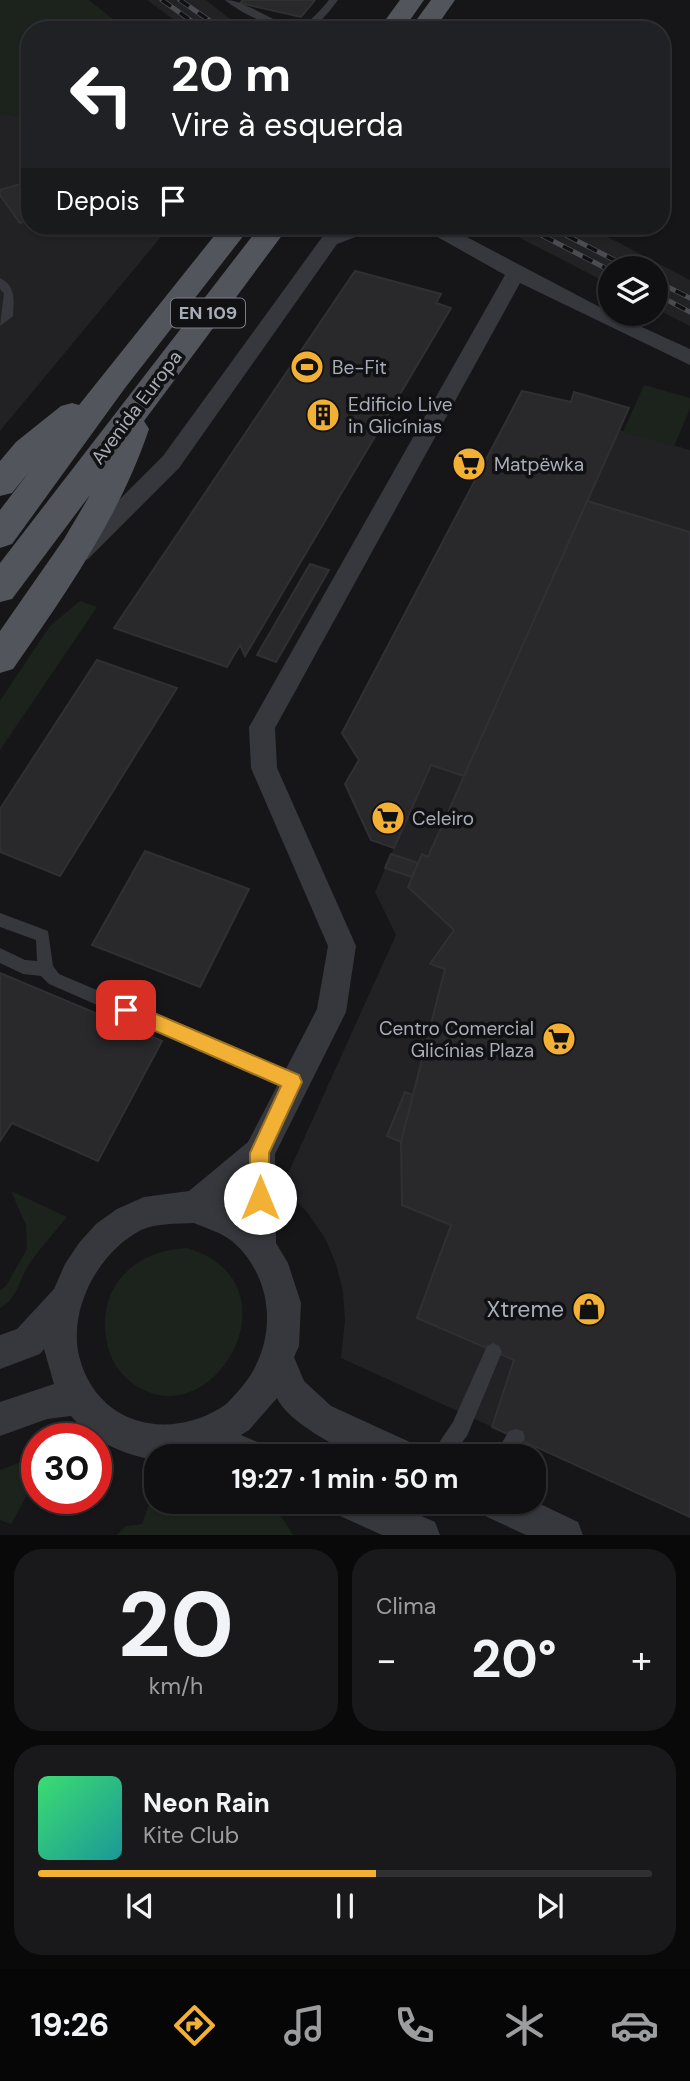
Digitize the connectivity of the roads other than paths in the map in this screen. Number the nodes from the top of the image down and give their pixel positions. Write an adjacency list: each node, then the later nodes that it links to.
1 (229, 0): 6 (lane)
2 (334, 0): 7 (lane)
3 (467, 0): 5 (main road)
4 (402, 2): 8 (main road); 9 (main road)
5 (436, 18)
6 (271, 21)
7 (314, 21)
8 (379, 21)
9 (394, 21)
10 (231, 235): 18 (main road, Avenida Europa / EN 109)
11 (267, 235): 18 (main road, Avenida Europa / EN 109)
12 (343, 235): 21 (street)
13 (448, 235): 14 (street)
14 (516, 273): 17 (street); 27 (street)
15 (0, 281): 16 (lane)
16 (0, 323)
17 (690, 358)
18 (128, 390): 19 (main road); 20 (main road, Avenida Europa / EN 109); 21 (main road); 22 (main road, Avenida Europa / EN 109)
19 (0, 484)
20 (0, 535)
21 (64, 569): 23 (main road)
22 (0, 589)
23 (0, 659)
24 (0, 920): 26 (lane)
25 (0, 956): 26 (lane)
26 (45, 969): 27 (lane)
27 (293, 1082): 28 (street)
28 (259, 1153): 29 (street); 30 (street)
29 (195, 1207): 30 (street); 31 (street)
30 (260, 1243): 34 (street)
31 (65, 1301): 32 (street); 35 (street)
32 (0, 1352)
33 (493, 1352): 41 (lane)
34 (278, 1360): 37 (street); 40 (street)
35 (79, 1398): 36 (street); 37 (street)
36 (0, 1419)
37 (205, 1437): 39 (street)
38 (516, 1438): 42 (lane)
39 (222, 1444)
40 (376, 1444)
41 (448, 1444)
42 (512, 1444)
43 (377, 1514): 45 (street)
44 (521, 1514): 46 (street)
45 (422, 1535)
46 (565, 1535)

